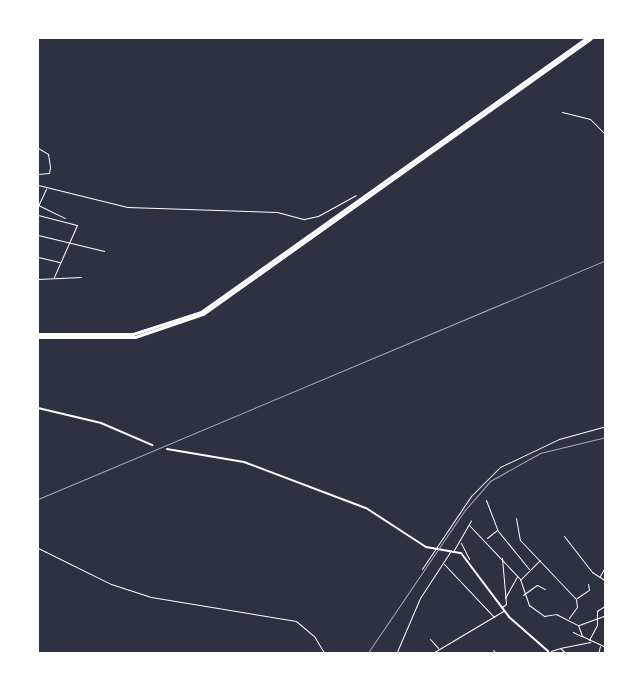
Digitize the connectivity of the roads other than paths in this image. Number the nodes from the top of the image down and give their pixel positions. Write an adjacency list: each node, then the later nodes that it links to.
1 (586, 38): 21 (highway)
2 (591, 38): 21 (highway)
3 (562, 112): 4 (street)
4 (606, 136)
5 (38, 148): 6 (street)
6 (38, 174)
7 (38, 185): 8 (street)
8 (46, 188): 9 (street); 10 (street)
9 (356, 195)
10 (38, 206): 12 (street)
11 (38, 215): 12 (street)
12 (66, 219): 14 (street)
13 (38, 235): 14 (street)
14 (74, 241): 15 (street); 17 (street)
15 (104, 251)
16 (38, 257): 17 (street)
17 (61, 262): 19 (street)
18 (81, 276): 19 (street)
19 (54, 277): 20 (street)
20 (38, 279)
21 (38, 335)
22 (38, 408): 24 (street)
23 (606, 426): 35 (street)
24 (152, 445)
25 (167, 449): 35 (street)
26 (486, 500): 30 (street)
27 (516, 518): 39 (street)
28 (471, 521): 29 (street)
29 (469, 526): 32 (street); 33 (street)
30 (497, 529): 32 (street); 42 (street)
31 (564, 536): 45 (street)
32 (486, 539): 37 (street)
33 (460, 543): 36 (street); 38 (street)
34 (38, 548): 71 (street)
35 (436, 550): 36 (street); 43 (street)
36 (452, 551): 38 (street); 40 (street)
37 (502, 558): 44 (street); 51 (street)
38 (469, 559): 54 (street)
39 (541, 560): 42 (street); 52 (street)
40 (443, 563): 56 (street); 72 (street)
41 (606, 565): 45 (street)
42 (529, 568): 46 (street)
43 (422, 569)
44 (517, 576): 46 (street); 51 (street)
45 (600, 577): 47 (street)
46 (520, 580): 50 (street)
47 (606, 581)
48 (588, 584): 52 (street)
49 (545, 589): 50 (street)
50 (523, 595): 58 (street)
51 (504, 599): 54 (street)
52 (576, 599): 58 (street)
53 (606, 605): 57 (street)
54 (502, 609): 56 (street); 69 (street)
55 (606, 615): 57 (street)
56 (495, 618): 66 (street)
57 (594, 618): 59 (street); 63 (street)
58 (568, 619): 59 (street)
59 (578, 625): 61 (street)
60 (573, 632): 61 (street)
61 (582, 636): 63 (street)
62 (430, 640): 66 (street)
63 (590, 641): 64 (street); 67 (street)
64 (600, 645): 65 (street); 75 (street)
65 (606, 647)
66 (438, 648): 70 (street)
67 (560, 648): 69 (street); 74 (street)
68 (493, 650): 73 (street)
69 (551, 652)
70 (433, 653)
71 (325, 654)
72 (396, 654)
73 (497, 654)
74 (567, 654)
75 (598, 654)

